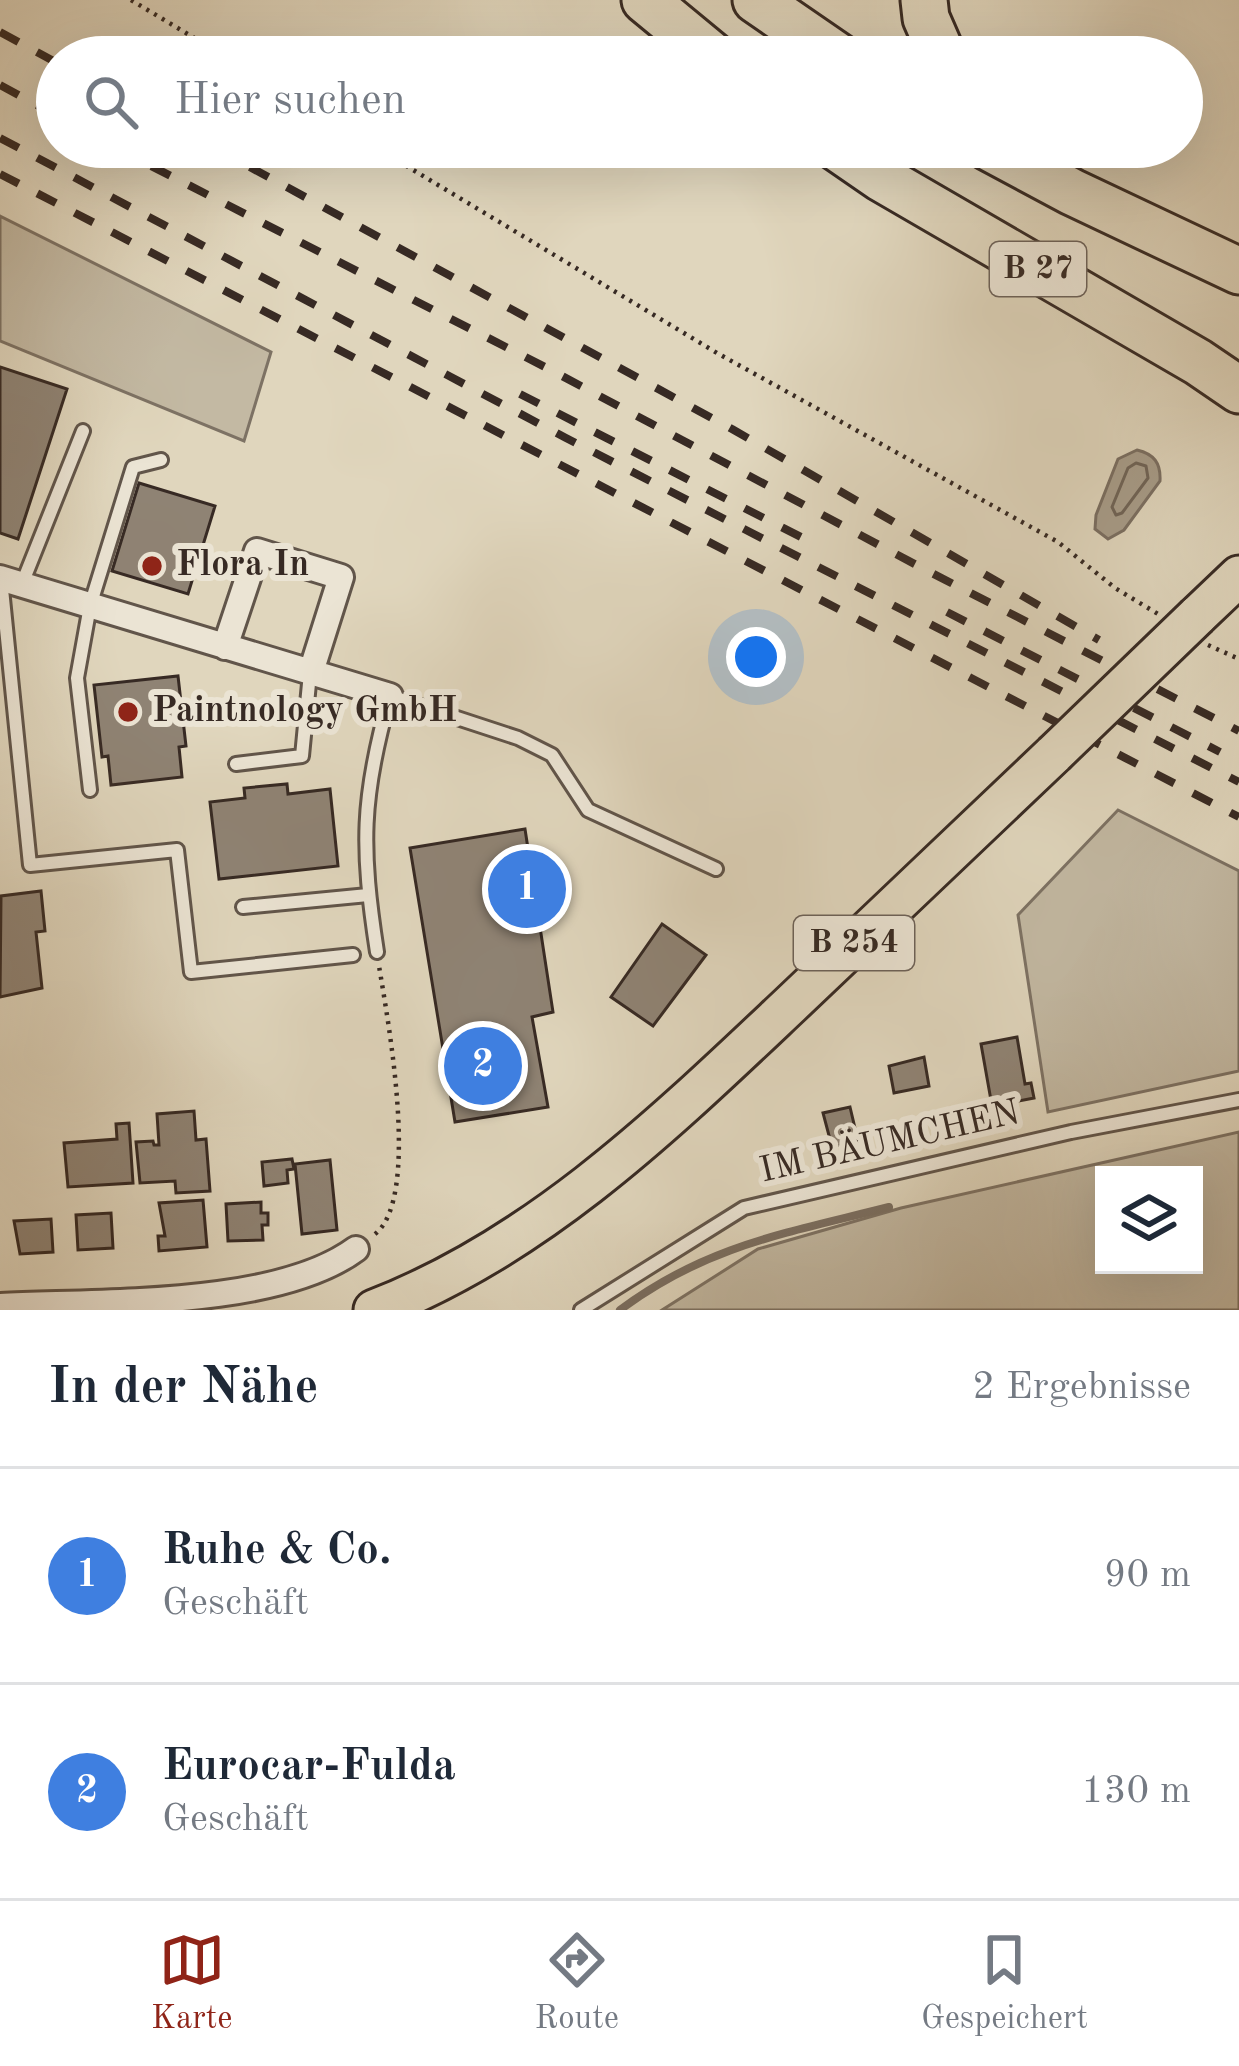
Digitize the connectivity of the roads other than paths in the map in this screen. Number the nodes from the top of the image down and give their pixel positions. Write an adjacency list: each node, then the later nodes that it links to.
1 (645, 0): 4 (highway)
2 (756, 0): 5 (highway)
3 (924, 0): 6 (highway)
4 (689, 36)
5 (808, 36)
6 (934, 36)
7 (866, 168): 12 (highway, B 27)
8 (1029, 168): 10 (highway, B 27)
9 (1091, 168): 10 (highway, B 27)
10 (1185, 248): 11 (highway, B 27)
11 (1239, 271)
12 (1239, 390)
13 (83, 431): 16 (lane)
14 (161, 460): 17 (lane)
15 (1238, 576): 31 (main road, B 254, bridge)
16 (7, 581): 17 (street); 27 (lane)
17 (90, 606): 18 (street); 22 (lane)
18 (225, 647): 19 (street); 19 (street)
19 (310, 672): 20 (street); 21 (lane)
20 (390, 696): 23 (lane); 24 (lane)
21 (236, 764)
22 (90, 790)
23 (716, 868)
24 (368, 895): 25 (lane); 26 (lane)
25 (243, 907)
26 (377, 952)
27 (353, 956)
28 (1239, 1100): 32 (lane, IM BÄUMCHEN)
29 (356, 1249): 30 (street)
30 (0, 1306)
31 (374, 1310)
32 (581, 1310)

